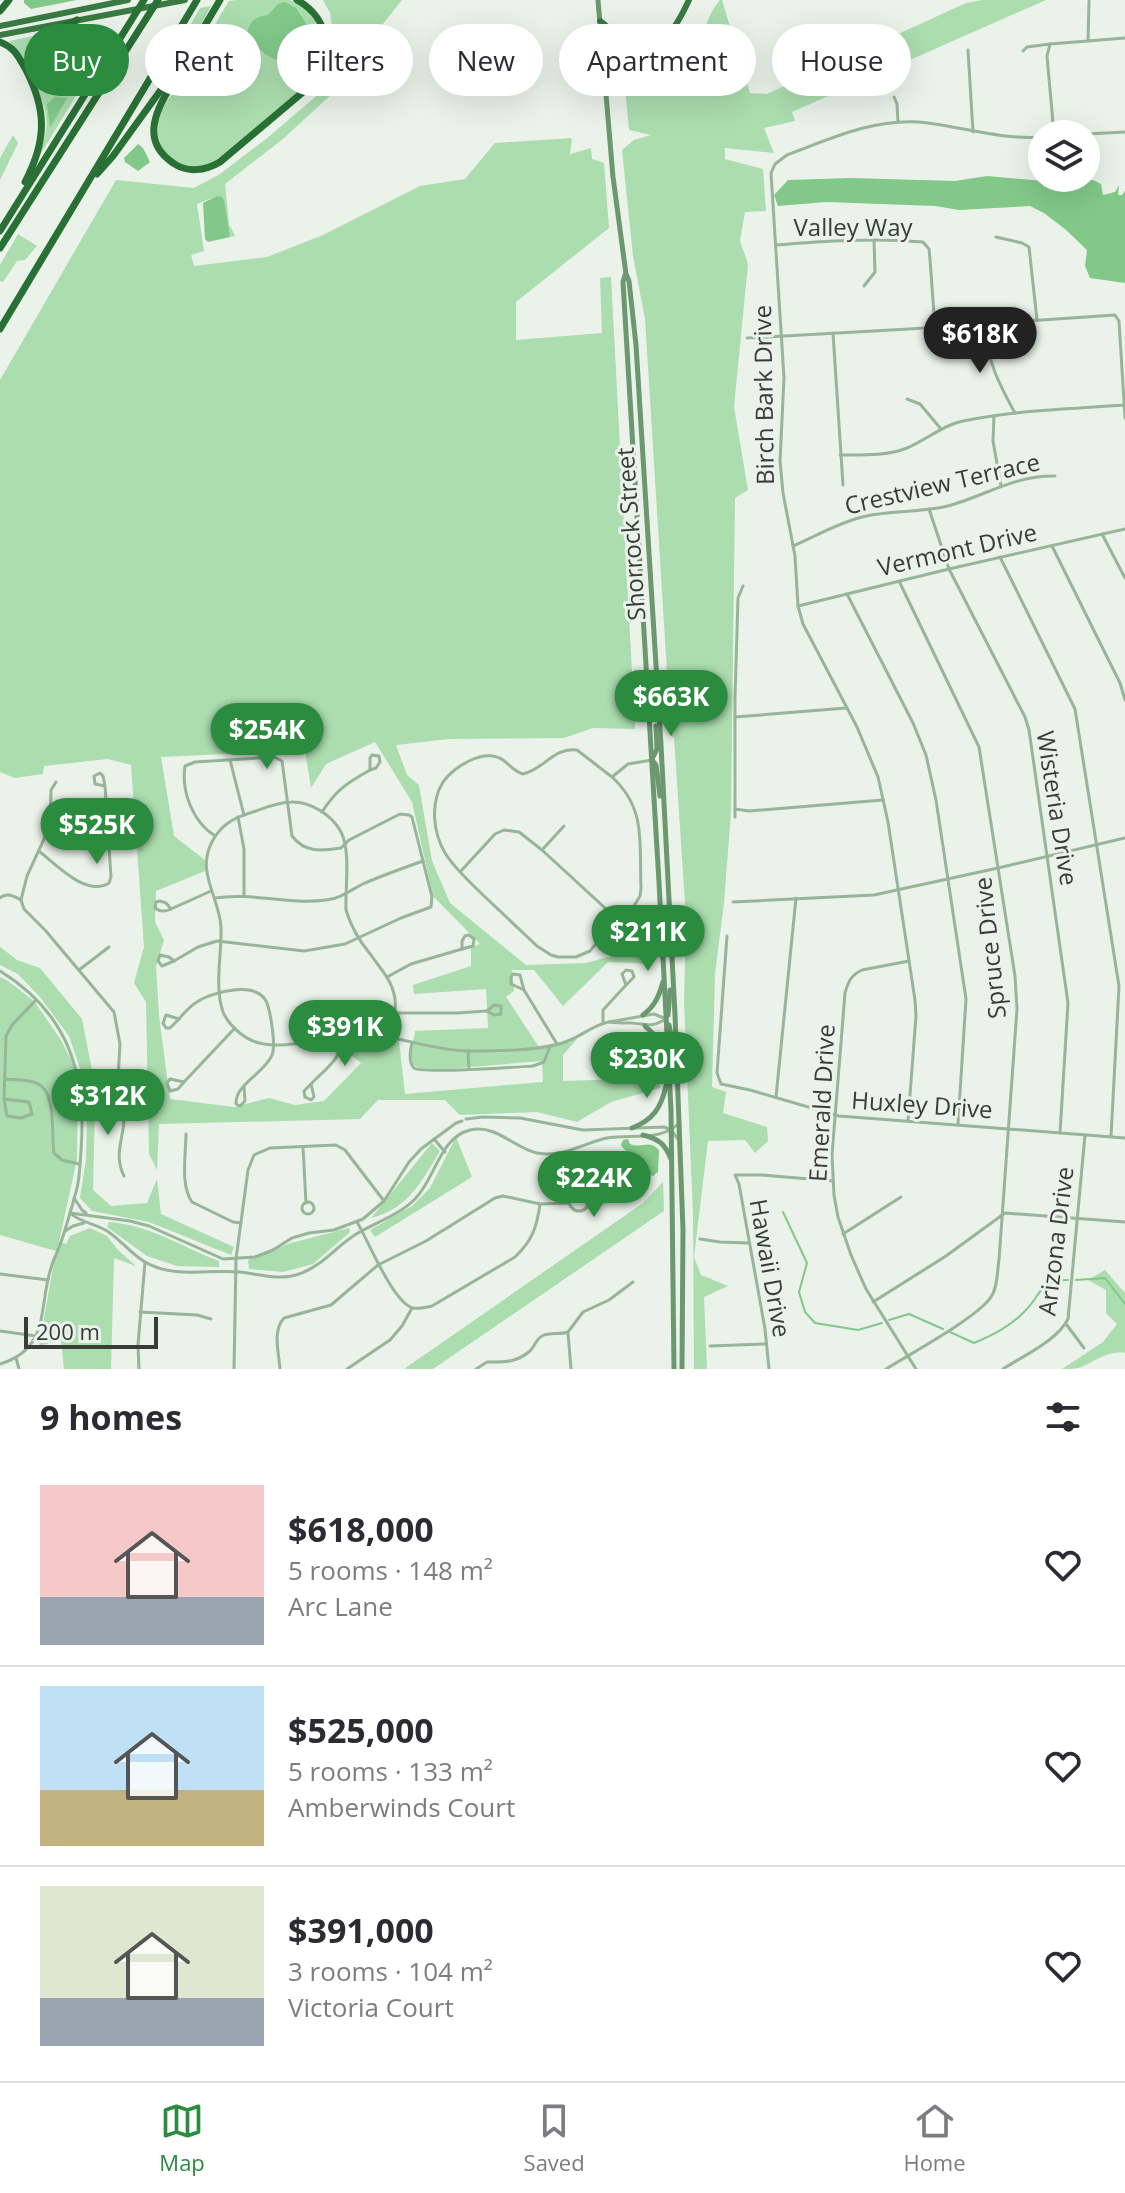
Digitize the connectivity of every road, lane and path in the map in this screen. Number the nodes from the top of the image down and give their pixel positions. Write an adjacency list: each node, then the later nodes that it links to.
1 (9, 0): 12 (highway)
2 (128, 0): 18 (highway)
3 (144, 0): 17 (highway)
4 (158, 0): 42 (highway)
5 (185, 0): 13 (highway)
6 (197, 0): 37 (highway)
7 (220, 0): 16 (highway)
8 (297, 0): 28 (highway)
9 (598, 0): 14 (main road, Shorrock Street)
10 (689, 0): 14 (highway)
11 (1089, 1): 21 (street)
12 (0, 11)
13 (77, 20): 15 (highway); 19 (highway)
14 (600, 21): 43 (main road, Shorrock Street)
15 (72, 24)
16 (206, 24)
17 (129, 25)
18 (0, 26)
19 (0, 35)
20 (1125, 38): 21 (street)
21 (1088, 41): 23 (street)
22 (0, 42): 36 (highway)
23 (1050, 44): 25 (street); 30 (street)
24 (968, 50): 32 (street)
25 (1023, 51)
26 (84, 96): 36 (highway)
27 (156, 96): 37 (highway)
28 (165, 96)
29 (894, 97): 31 (street)
30 (1053, 120)
31 (898, 122): 32 (street, Birch Bark Drive); 41 (street, Birch Bark Drive)
32 (973, 132): 35 (street, Birch Bark Drive)
33 (1125, 132): 34 (street)
34 (1100, 133)
35 (1028, 137)
36 (24, 190): 38 (highway)
37 (83, 191): 48 (highway)
38 (0, 231)
39 (996, 237): 45 (street)
40 (874, 240): 41 (street, Valley Way); 44 (street); 47 (street, Valley Way)
41 (775, 245): 50 (street, Birch Bark Drive)
42 (0, 248)
43 (626, 274): 75 (main road, Shorrock Street); 79 (main road, Shorrock Street)
44 (864, 286)
45 (1037, 320): 46 (street); 53 (street)
46 (985, 324): 47 (street); 54 (street)
47 (935, 328): 49 (street)
48 (0, 329)
49 (833, 333): 50 (street); 58 (street)
50 (781, 336): 51 (street); 65 (street, Birch Bark Drive)
51 (747, 338)
52 (907, 399): 57 (street)
53 (1124, 405): 54 (street); 56 (street)
54 (1015, 413): 55 (street)
55 (994, 416): 57 (street); 61 (street)
56 (1125, 418)
57 (941, 429): 58 (street)
58 (840, 455): 60 (street)
59 (1055, 476): 61 (street, Crestview Terrace)
60 (843, 485)
61 (1001, 486): 62 (street, Crestview Terrace)
62 (929, 509): 65 (street, Crestview Terrace); 68 (street, Wisteria Drive)
63 (1125, 529): 64 (street, Vermont Drive)
64 (1102, 534): 66 (street, Vermont Drive); 69 (street)
65 (793, 546): 73 (street, Birch Bark Drive)
66 (1052, 546): 67 (street, Vermont Drive); 74 (street)
67 (1000, 557): 68 (street, Vermont Drive); 96 (street)
68 (949, 569): 70 (street, Vermont Drive); 99 (street, Wisteria Drive)
69 (1125, 578)
70 (899, 581): 72 (street, Vermont Drive); 101 (street, Spruce Drive)
71 (743, 586): 77 (street)
72 (847, 594): 73 (street, Vermont Drive); 103 (street)
73 (798, 606): 76 (street, Birch Bark Drive)
74 (1125, 700)
75 (658, 704): 79 (main road); 89 (main road, Shorrock Street)
76 (846, 708): 77 (street); 84 (street, Birch Bark Drive)
77 (735, 717): 86 (street)
78 (230, 760): 85 (street); 88 (street); 93 (street)
79 (652, 760): 81 (street); 89 (main road); 126 (main road, Shorrock Street)
80 (370, 770): 87 (street)
81 (612, 777): 102 (street); 114 (street)
82 (56, 782): 98 (street)
83 (105, 786): 98 (street)
84 (884, 800): 86 (street); 104 (street, Birch Bark Drive)
85 (287, 802): 87 (street); 88 (street); 95 (street)
86 (735, 809): 91 (street)
87 (322, 812): 95 (street)
88 (244, 815): 90 (street)
89 (665, 815): 122 (main road, Shorrock Street)
90 (238, 817): 93 (street); 107 (street)
91 (735, 817)
92 (564, 826): 97 (street)
93 (215, 836): 105 (street)
94 (1125, 838): 96 (street)
95 (345, 844): 100 (street); 106 (street)
96 (1097, 844): 99 (street); 132 (street)
97 (542, 850): 102 (street); 114 (street)
98 (39, 852): 111 (street)
99 (1047, 857): 101 (street); 171 (street, Wisteria Drive)
100 (423, 861): 106 (street); 116 (street)
101 (998, 868): 103 (street); 169 (street, Spruce Drive)
102 (460, 872): 114 (street)
103 (947, 879): 104 (street); 166 (street)
104 (898, 889): 109 (street); 121 (street, Birch Bark Drive)
105 (211, 891): 110 (street); 113 (street)
106 (345, 893): 107 (street); 116 (street)
107 (244, 897): 110 (street)
108 (0, 898): 111 (street)
109 (796, 898): 112 (street); 159 (street)
110 (214, 899): 117 (street)
111 (21, 900): 123 (street)
112 (733, 902)
113 (171, 909)
114 (617, 919)
115 (727, 936): 159 (street, Huxley Drive)
116 (359, 938): 117 (street); 125 (street)
117 (221, 941): 120 (street); 129 (street)
118 (109, 947): 123 (street)
119 (462, 949): 125 (street)
120 (174, 961)
121 (909, 961): 162 (street, Emerald Drive); 165 (street, Birch Bark Drive)
122 (672, 967): 137 (main road); 149 (main road, Shorrock Street)
123 (79, 970): 155 (street)
124 (0, 971): 131 (street)
125 (387, 977): 134 (street)
126 (664, 977): 135 (main road); 137 (main road, Shorrock Street)
127 (626, 985): 138 (street)
128 (524, 990): 144 (street)
129 (220, 993): 136 (street); 140 (street); 145 (street)
130 (1125, 997): 132 (street)
131 (36, 1000): 152 (street); 157 (street)
132 (1120, 1000): 175 (street)
133 (487, 1011): 134 (street)
134 (394, 1013): 142 (street)
135 (643, 1015): 137 (street); 138 (street)
136 (179, 1019)
137 (666, 1019): 139 (street); 148 (main road, Shorrock Street); 149 (main road)
138 (606, 1023): 139 (street); 144 (street)
139 (645, 1026): 148 (main road)
140 (235, 1028): 145 (street); 153 (street)
141 (342, 1037): 142 (street); 145 (street); 154 (street)
142 (389, 1038): 143 (street)
143 (412, 1043): 147 (street); 150 (street)
144 (557, 1044): 146 (street)
145 (273, 1045): 156 (street)
146 (550, 1046): 147 (street); 150 (street)
147 (468, 1051): 150 (street)
148 (667, 1059): 151 (main road, Shorrock Street)
149 (677, 1063): 164 (main road, Shorrock Street)
150 (469, 1069)
151 (668, 1077): 167 (main road); 170 (main road, Shorrock Street)
152 (5, 1079): 160 (street); 182 (street)
153 (184, 1082)
154 (311, 1084)
155 (114, 1086): 158 (street); 183 (street)
156 (244, 1087)
157 (81, 1093): 158 (street); 161 (street)
158 (93, 1096): 161 (street)
159 (776, 1098): 162 (street, Huxley Drive)
160 (4, 1099): 160 (street)
161 (81, 1103): 182 (street)
162 (836, 1115): 165 (street, Huxley Drive); 184 (street, Emerald Drive)
163 (481, 1118): 167 (street); 168 (street); 177 (street)
164 (679, 1121): 170 (street); 178 (main road, Shorrock Street)
165 (908, 1121): 166 (street, Huxley Drive)
166 (958, 1125): 169 (street, Huxley Drive)
167 (632, 1128): 170 (street)
168 (481, 1129): 173 (street); 180 (street)
169 (1008, 1129): 171 (street, Huxley Drive); 192 (street, Spruce Drive)
170 (671, 1130): 173 (street); 178 (street); 181 (main road, Shorrock Street)
171 (1060, 1133): 174 (street, Huxley Drive)
172 (186, 1134): 198 (street)
173 (643, 1135): 181 (main road)
174 (1085, 1135): 175 (street, Huxley Drive); 194 (street, Arizona Drive)
175 (1111, 1137): 176 (street, Huxley Drive)
176 (1125, 1138)
177 (433, 1139): 180 (street); 187 (street)
178 (679, 1143): 233 (main road, Shorrock Street)
179 (303, 1146): 187 (street); 188 (street); 198 (street)
180 (445, 1152): 199 (street)
181 (672, 1163): 232 (main road, Shorrock Street)
182 (79, 1165): 186 (street)
183 (124, 1176)
184 (833, 1181): 201 (street, Emerald Drive); 203 (street, Hawaii Drive)
185 (901, 1197): 201 (street)
186 (74, 1198): 191 (street); 193 (street)
187 (384, 1201): 195 (street)
188 (306, 1203)
189 (569, 1203): 189 (street); 190 (street)
190 (540, 1204): 206 (street); 212 (street)
191 (70, 1213): 193 (street); 197 (street); 200 (street)
192 (1002, 1215): 194 (street); 211 (street); 222 (street, Spruce Drive)
193 (92, 1216): 204 (street)
194 (1078, 1218): 196 (street); 215 (street, Arizona Drive)
195 (357, 1222): 199 (street); 204 (street)
196 (1125, 1222)
197 (84, 1223): 200 (street); 205 (street)
198 (241, 1223): 204 (street)
199 (362, 1230): 206 (street); 207 (street)
200 (64, 1232): 209 (street)
201 (843, 1234): 211 (street, Emerald Drive)
202 (700, 1239): 203 (street)
203 (749, 1243): 219 (street, Hawaii Drive)
204 (236, 1259): 207 (street)
205 (145, 1262): 207 (street); 213 (street)
206 (378, 1265): 212 (street); 228 (street)
207 (235, 1272): 227 (street)
208 (0, 1274): 209 (street)
209 (48, 1280): 218 (street)
210 (633, 1282): 217 (street)
211 (873, 1302): 222 (street, Emerald Drive)
212 (412, 1308): 229 (street)
213 (140, 1312): 214 (street); 226 (street)
214 (211, 1319)
215 (1066, 1324): 221 (street); 237 (street, Arizona Drive)
216 (0, 1331): 218 (street)
217 (568, 1332): 230 (street); 231 (street)
218 (36, 1336): 223 (street)
219 (767, 1344): 220 (street); 234 (street, Hawaii Drive)
220 (710, 1346)
221 (1084, 1348)
222 (908, 1355): 235 (street, Spruce Drive); 236 (street, Emerald Drive)
223 (16, 1358): 224 (street); 225 (street)
224 (0, 1364)
225 (19, 1369)
226 (139, 1369)
227 (234, 1369)
228 (280, 1369)
229 (347, 1369)
230 (476, 1369)
231 (571, 1369)
232 (674, 1369)
233 (682, 1369)
234 (769, 1369)
235 (886, 1369)
236 (916, 1369)
237 (1003, 1369)

